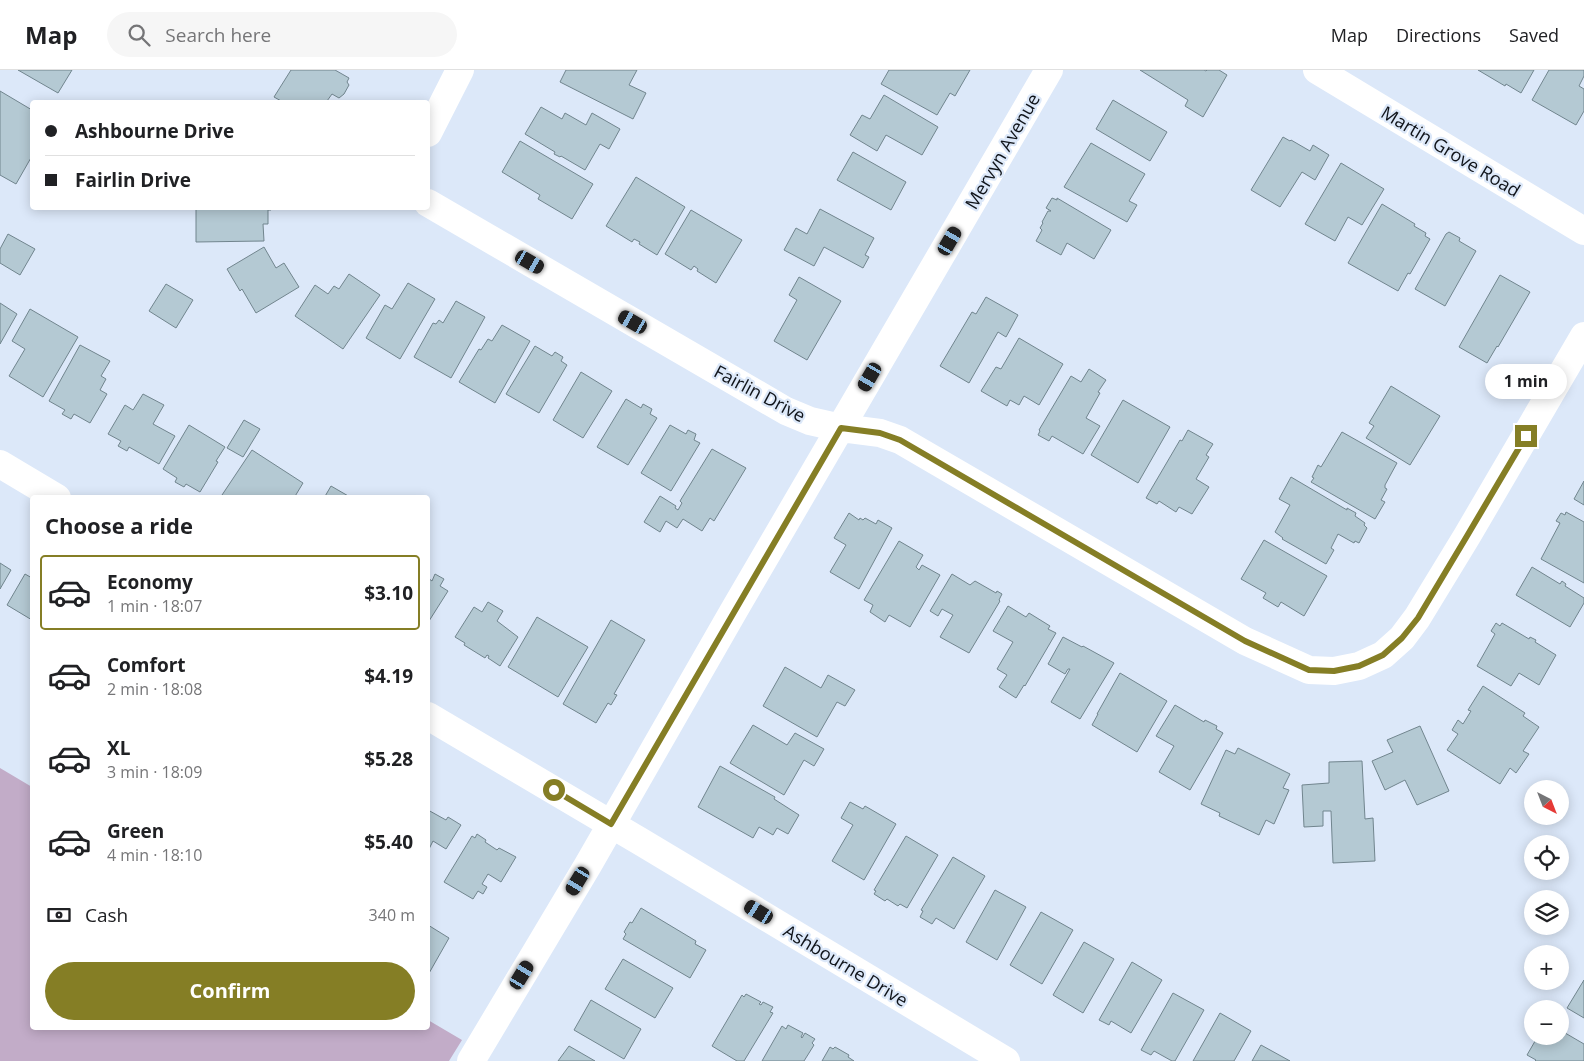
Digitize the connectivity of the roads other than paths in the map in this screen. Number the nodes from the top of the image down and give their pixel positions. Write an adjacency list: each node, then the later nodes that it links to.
1 (460, 70): 4 (street)
2 (1049, 70): 8 (street, Mervyn Avenue)
3 (1317, 70): 6 (street, Martin Grove Road)
4 (430, 129)
5 (430, 204): 8 (street, Fairlin Drive)
6 (1584, 231)
7 (1584, 336): 8 (street, Fairlin Drive)
8 (841, 428): 12 (street, Mervyn Avenue)
9 (0, 464): 10 (street)
10 (52, 495)
11 (430, 717): 12 (street, Ashbourne Drive)
12 (611, 824): 13 (street, Mervyn Avenue); 14 (street, Ashbourne Drive)
13 (471, 1061)
14 (1006, 1061)

